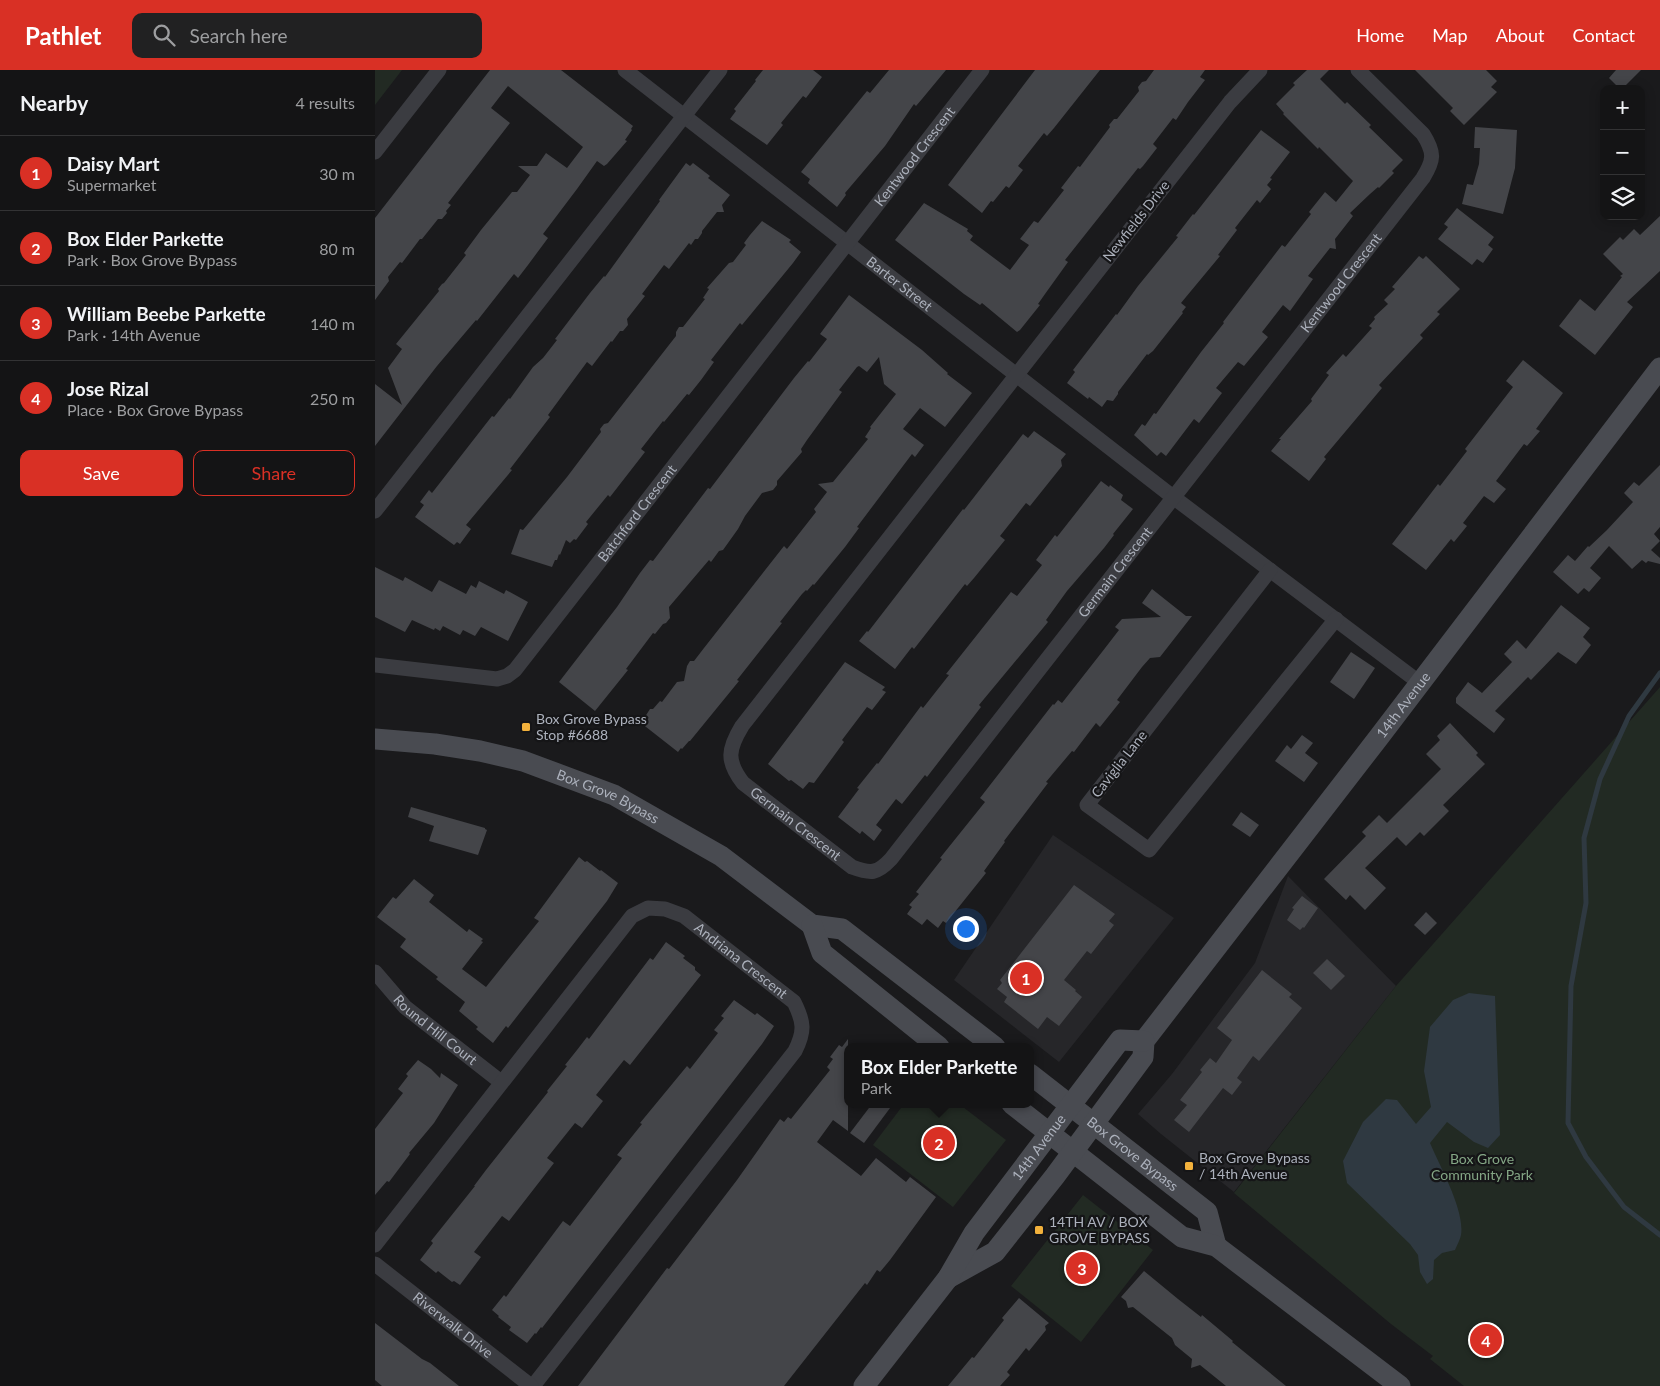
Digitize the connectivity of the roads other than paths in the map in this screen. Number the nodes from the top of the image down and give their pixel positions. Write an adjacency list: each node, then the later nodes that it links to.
1 (439, 70): 8 (street)
2 (625, 70): 7 (street, Barter Street)
3 (720, 70): 7 (street)
4 (982, 70): 9 (street, Kentwood Crescent)
5 (1260, 70): 11 (street, Newfields Drive)
6 (1358, 70): 12 (street, Kentwood Crescent)
7 (684, 116): 9 (street, Barter Street); 13 (street)
8 (375, 152)
9 (848, 243): 11 (street, Barter Street); 16 (street, Batchford Crescent)
10 (1660, 368): 17 (main road, 14th Avenue)
11 (1016, 375): 12 (street, Barter Street); 12 (street, Germain Crescent)
12 (1173, 497): 14 (street, Barter Street)
13 (375, 511)
14 (1270, 570): 15 (street, Barter Street); 15 (street, Caviglia Lane)
15 (1336, 619): 17 (street, Barter Street)
16 (375, 666)
17 (1420, 683): 21 (main road, 14th Avenue)
18 (375, 739): 19 (main road, Box Grove Bypass)
19 (812, 925): 22 (main road); 23 (main road, Box Grove Bypass)
20 (375, 972): 25 (street, Round Hill Court)
21 (1144, 1041): 26 (main road, 14th Avenue); 28 (main road, 14th Avenue)
22 (934, 1043)
23 (990, 1043)
24 (1034, 1077): 26 (main road, Box Grove Bypass)
25 (501, 1082): 31 (street, Andriana Crescent); 35 (street, Andriana Crescent)
26 (1070, 1105): 28 (main road, Box Grove Bypass); 29 (main road, 14th Avenue)
27 (1017, 1108): 29 (main road)
28 (1094, 1124): 30 (main road, 14th Avenue); 32 (main road, Box Grove Bypass)
29 (1049, 1133): 30 (main road); 34 (main road, 14th Avenue)
30 (1073, 1152): 32 (main road); 34 (main road, 14th Avenue)
31 (375, 1245)
32 (1216, 1246): 37 (main road)
33 (375, 1264): 35 (street, Riverwalk Drive)
34 (948, 1278): 36 (main road, 14th Avenue)
35 (532, 1386)
36 (864, 1386)
37 (1400, 1386)

